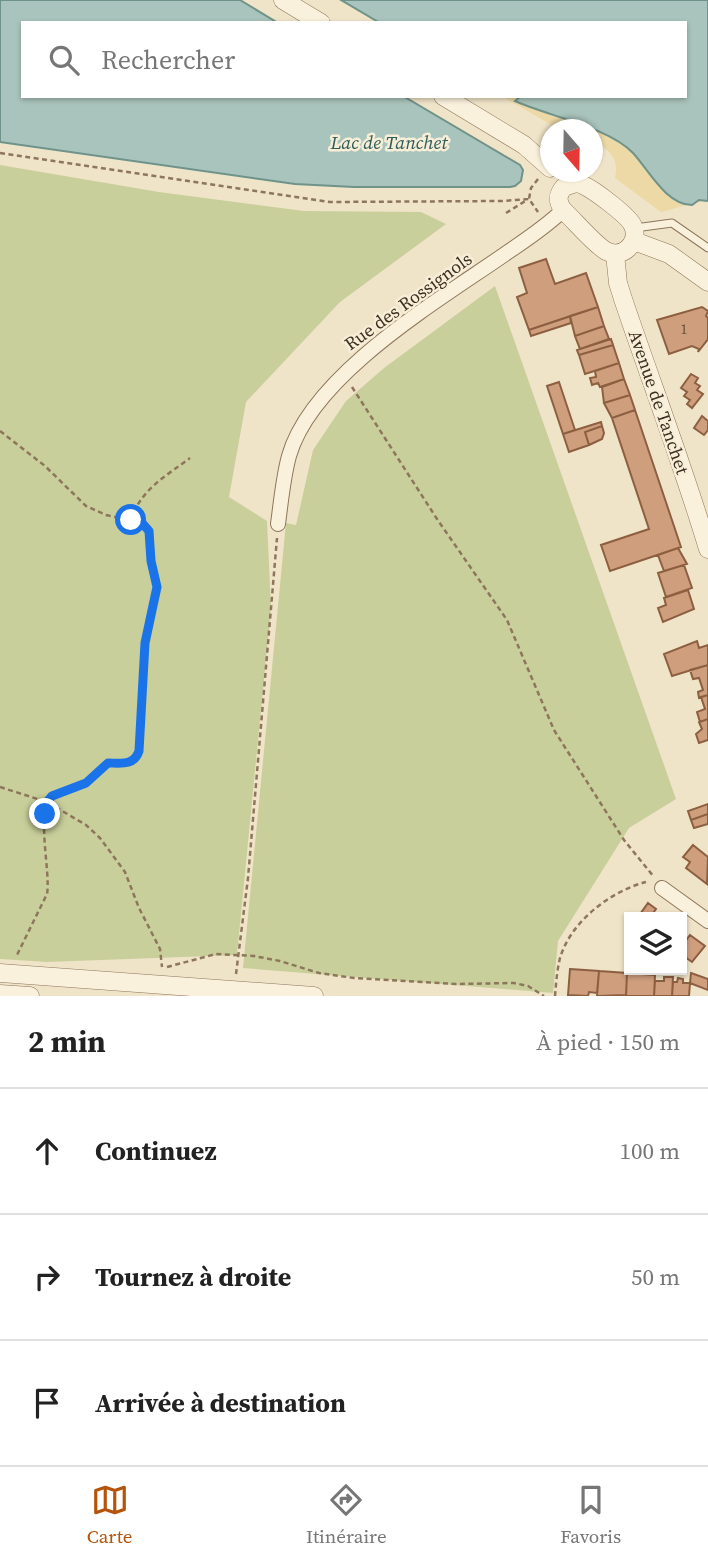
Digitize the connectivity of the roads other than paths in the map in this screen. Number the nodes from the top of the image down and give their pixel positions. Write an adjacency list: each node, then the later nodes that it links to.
1 (283, 0): 2 (street)
2 (318, 21)
3 (446, 98): 4 (street)
4 (540, 162)
5 (559, 182): 6 (street)
6 (564, 187): 7 (street); 8 (street)
7 (563, 210): 10 (street); 13 (street, Rue des Rossignols)
8 (634, 234): 9 (lane); 10 (street); 11 (street)
9 (708, 248)
10 (615, 254): 12 (street, Avenue de Tanchet)
11 (708, 282)
12 (701, 504): 14 (street, Avenue de Tanchet)
13 (278, 524)
14 (708, 549)
15 (662, 888): 16 (street)
16 (708, 922)
17 (4, 966): 19 (street)
18 (0, 994): 20 (street)
19 (237, 994): 21 (street)
20 (30, 996)
21 (314, 996)

